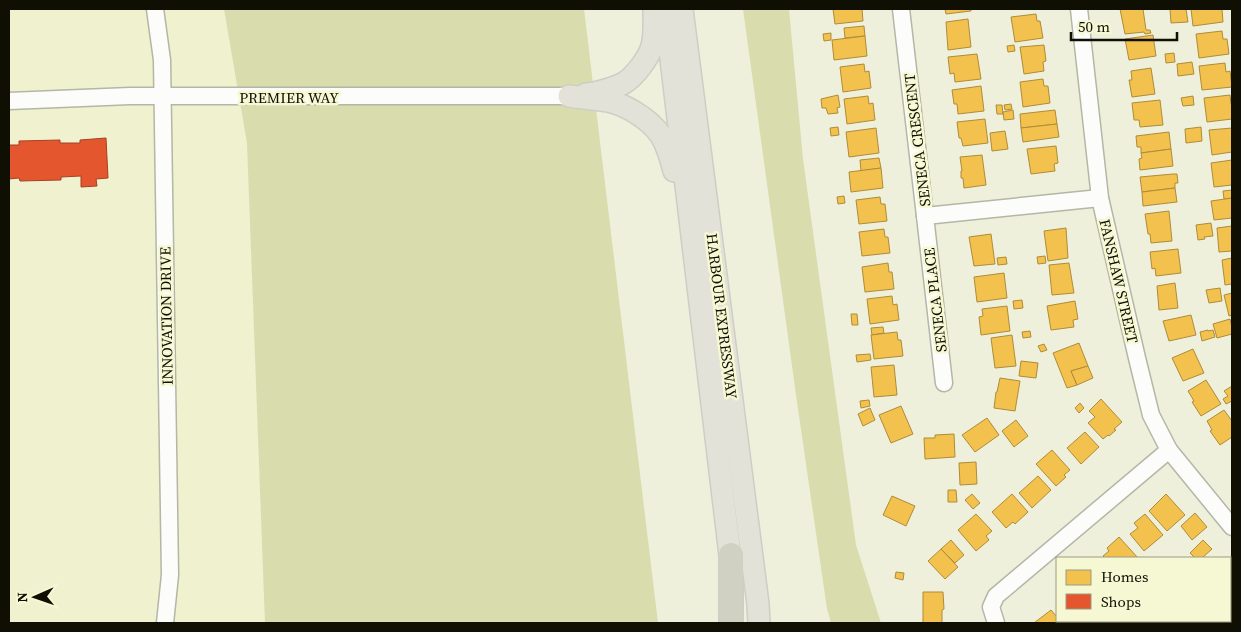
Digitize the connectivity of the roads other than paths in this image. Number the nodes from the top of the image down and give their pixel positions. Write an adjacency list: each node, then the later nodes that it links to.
1 (155, 9): 8 (street, INNOVATION DRIVE)
2 (654, 9): 7 (main road)
3 (665, 9): 12 (main road, HARBOUR EXPRESSWAY)
4 (682, 9): 20 (main road, HARBOUR EXPRESSWAY)
5 (902, 9): 11 (street, SENECA CRESCENT)
6 (1079, 9): 10 (street, FANSHAW STREET)
7 (569, 96): 8 (street, PREMIER WAY); 12 (main road)
8 (163, 97): 9 (street, PREMIER WAY); 17 (street, INNOVATION DRIVE)
9 (9, 101)
10 (1100, 198): 11 (street, SENECA CRESCENT); 14 (street, FANSHAW STREET)
11 (925, 216): 13 (street, SENECA PLACE)
12 (695, 266): 16 (main road, HARBOUR EXPRESSWAY)
13 (944, 383)
14 (1169, 450): 15 (street, FANSHAW STREET); 21 (street)
15 (1232, 527)
16 (731, 555): 18 (highway); 19 (main road, HARBOUR EXPRESSWAY)
17 (165, 623)
18 (731, 623)
19 (736, 623)
20 (759, 623)
21 (996, 623)

